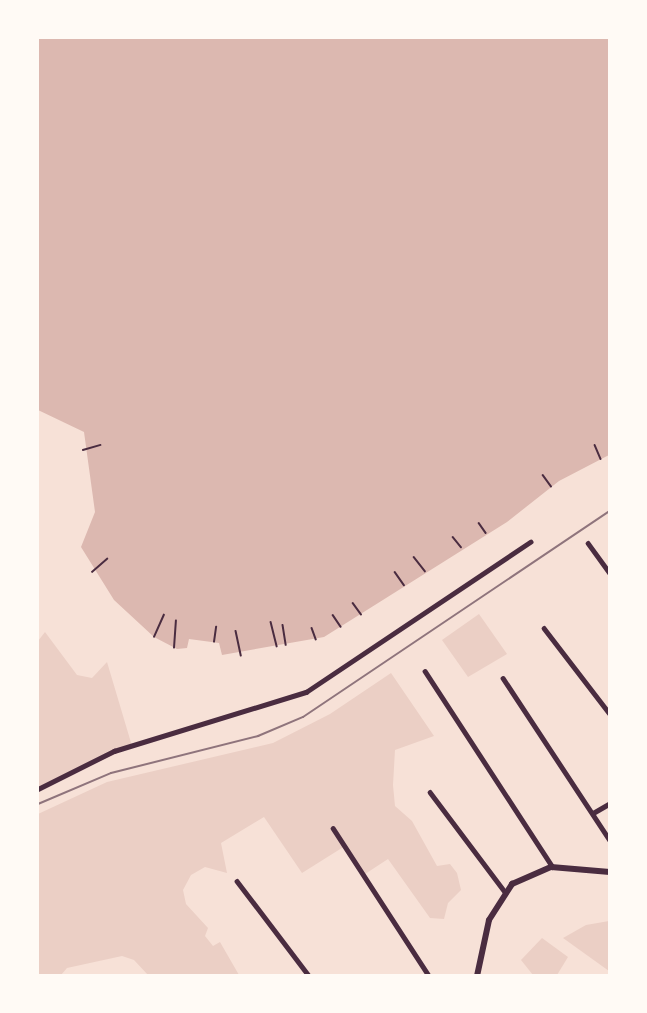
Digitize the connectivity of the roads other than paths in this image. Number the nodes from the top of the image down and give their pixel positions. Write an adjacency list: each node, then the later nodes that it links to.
1 (530, 542): 8 (street)
2 (588, 543): 3 (street)
3 (609, 573)
4 (544, 628): 7 (street)
5 (425, 671): 14 (street)
6 (503, 678): 11 (street)
7 (609, 714)
8 (38, 789)
9 (430, 792): 17 (street)
10 (609, 803): 11 (street)
11 (593, 813): 13 (street)
12 (333, 828): 19 (street)
13 (609, 840)
14 (553, 867): 15 (main road); 17 (main road)
15 (609, 872)
16 (237, 880): 18 (street)
17 (504, 892): 20 (main road)
18 (309, 975)
19 (429, 975)
20 (477, 975)

